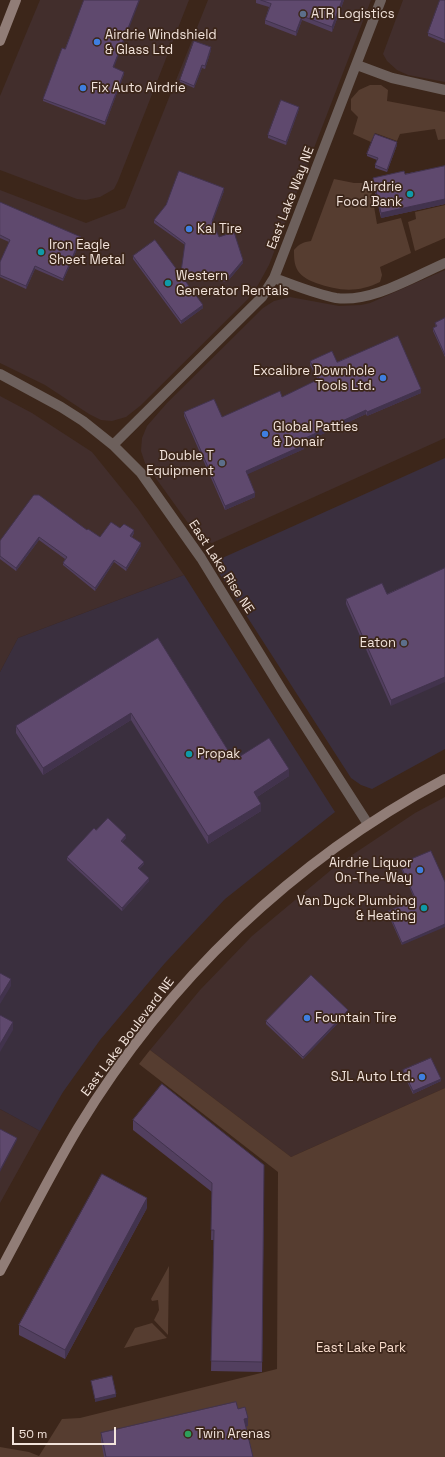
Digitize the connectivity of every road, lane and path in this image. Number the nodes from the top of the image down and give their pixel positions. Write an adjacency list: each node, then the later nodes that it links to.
1 (16, 0): 3 (main road)
2 (381, 0): 4 (street, East Lake Way NE)
3 (0, 41)
4 (357, 65): 5 (street); 7 (street, East Lake Way NE)
5 (445, 90)
6 (445, 263): 7 (street)
7 (274, 278): 9 (street, East Lake Way NE)
8 (0, 374): 9 (street, East Lake Rise NE)
9 (113, 445): 11 (street, East Lake Rise NE)
10 (445, 779): 11 (main road, East Lake Boulevard NE)
11 (368, 824): 12 (main road, East Lake Boulevard NE)
12 (0, 1271)

